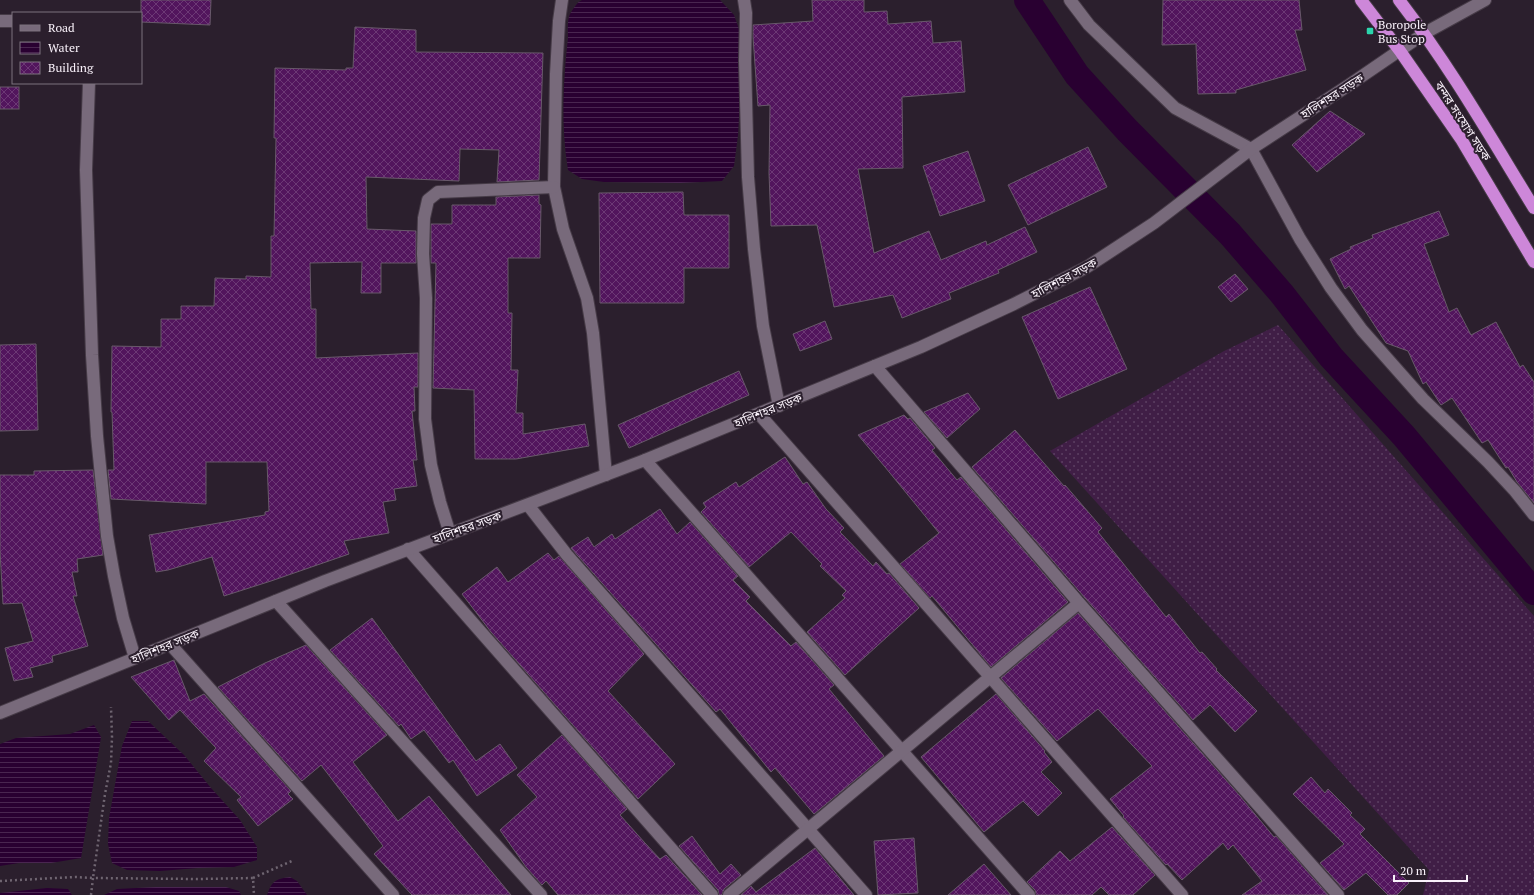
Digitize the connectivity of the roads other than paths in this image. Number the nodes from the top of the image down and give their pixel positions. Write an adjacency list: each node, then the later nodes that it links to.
1 (562, 0): 13 (street)
2 (744, 0): 17 (street)
3 (1070, 0): 12 (street)
4 (1361, 0): 10 (highway, বন্দর সংযোগ সড়ক)
5 (1400, 0): 9 (highway, বন্দর সংযোগ সড়ক)
6 (1484, 1): 9 (street, হালিশহর সড়ক)
7 (0, 21): 8 (street)
8 (12, 21)
9 (1425, 33): 10 (street, হালিশহর সড়ক); 14 (highway, বন্দর সংযোগ সড়ক)
10 (1400, 51): 12 (street, হালিশহর সড়ক); 15 (highway, বন্দর সংযোগ সড়ক)
11 (89, 84): 28 (street)
12 (1251, 149): 16 (street, হালিশহর সড়ক); 22 (street)
13 (554, 187): 20 (street); 23 (street)
14 (1534, 208)
15 (1534, 262)
16 (875, 366): 17 (street, হালিশহর সড়ক); 26 (street)
17 (779, 406): 18 (street, হালিশহর সড়ক)
18 (759, 414): 19 (street, হালিশহর সড়ক); 29 (street)
19 (645, 460): 20 (street, হালিশহর সড়ক); 31 (street)
20 (606, 475): 21 (street, হালিশহর সড়ক)
21 (528, 505): 23 (street, হালিশহর সড়ক); 32 (street)
22 (1534, 515)
23 (450, 534): 24 (street, হালিশহর সড়ক)
24 (408, 549): 25 (street, হালিশহর সড়ক); 35 (street)
25 (276, 601): 27 (street, হালিশহর সড়ক); 34 (street)
26 (1079, 603): 29 (street); 40 (street)
27 (170, 644): 28 (street, হালিশহর সড়ক); 33 (street)
28 (135, 658): 30 (street, হালিশহর সড়ক)
29 (989, 676): 31 (street); 39 (street)
30 (0, 713)
31 (901, 750): 32 (street); 38 (street)
32 (808, 829): 36 (street); 37 (street)
33 (393, 895)
34 (541, 895)
35 (712, 895)
36 (729, 895)
37 (866, 895)
38 (1029, 895)
39 (1182, 895)
40 (1338, 895)

